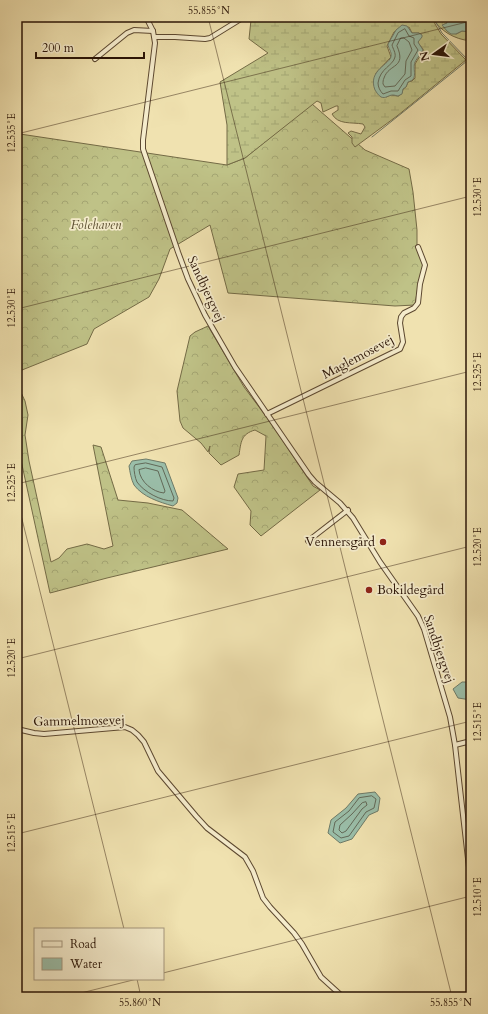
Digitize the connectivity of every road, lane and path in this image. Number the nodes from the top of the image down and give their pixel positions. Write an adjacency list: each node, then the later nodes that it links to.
1 (146, 17): 2 (street); 4 (street, Sandbjergvej)
2 (150, 17)
3 (244, 17): 5 (street)
4 (153, 31): 5 (street, Sandbjergvej); 6 (street)
5 (155, 37): 8 (street, Sandbjergvej)
6 (95, 59)
7 (418, 247): 8 (street, Maglemosevej)
8 (267, 414): 9 (street, Sandbjergvej)
9 (348, 510): 10 (street); 13 (street, Sandbjergvej)
10 (308, 541)
11 (17, 729): 15 (street, Gammelmosevej)
12 (471, 740): 13 (street)
13 (455, 745): 14 (street, Sandbjergvej)
14 (471, 885)
15 (343, 997)

